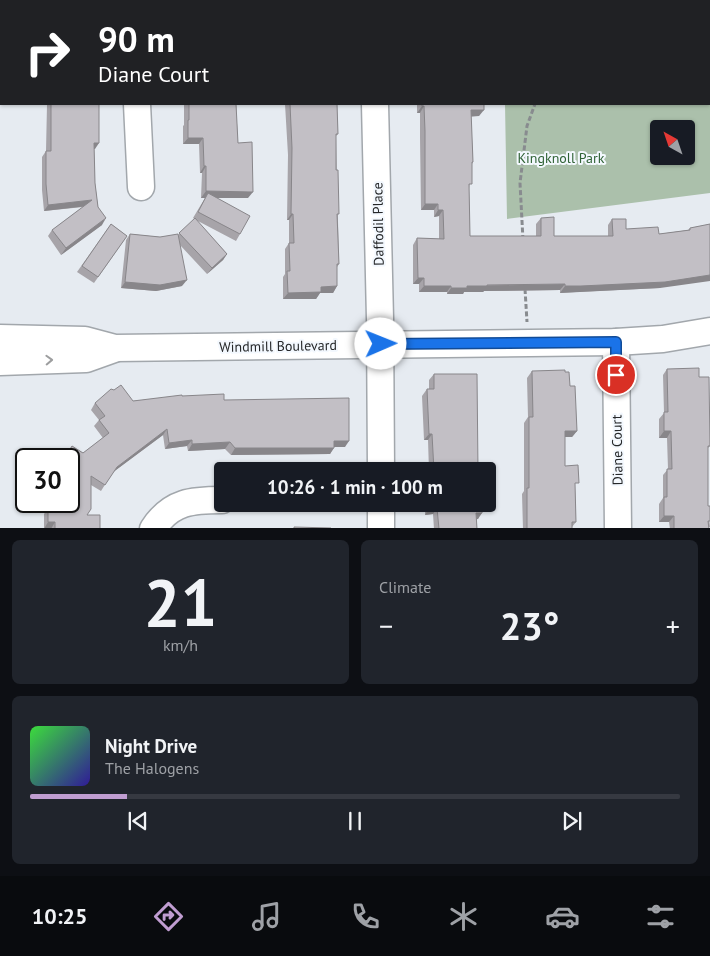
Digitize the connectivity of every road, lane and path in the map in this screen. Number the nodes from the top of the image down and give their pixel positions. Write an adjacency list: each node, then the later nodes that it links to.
1 (137, 105): 4 (street)
2 (375, 105): 11 (street, Daffodil Place)
3 (535, 105): 5 (path)
4 (141, 187)
5 (523, 243)
6 (525, 283): 10 (path)
7 (710, 331): 9 (street, Windmill Boulevard)
8 (0, 338): 12 (street, Windmill Boulevard)
9 (616, 342): 10 (street, Windmill Boulevard); 19 (street, Diane Court)
10 (528, 343): 11 (street, Windmill Boulevard)
11 (381, 344): 12 (street, Windmill Boulevard); 14 (street, Daffodil Place)
12 (115, 348): 13 (street, Windmill Boulevard, one-way to 12)
13 (0, 362)
14 (381, 462)
15 (214, 500): 17 (street)
16 (381, 512): 18 (street)
17 (153, 528)
18 (381, 528)
19 (618, 528)

